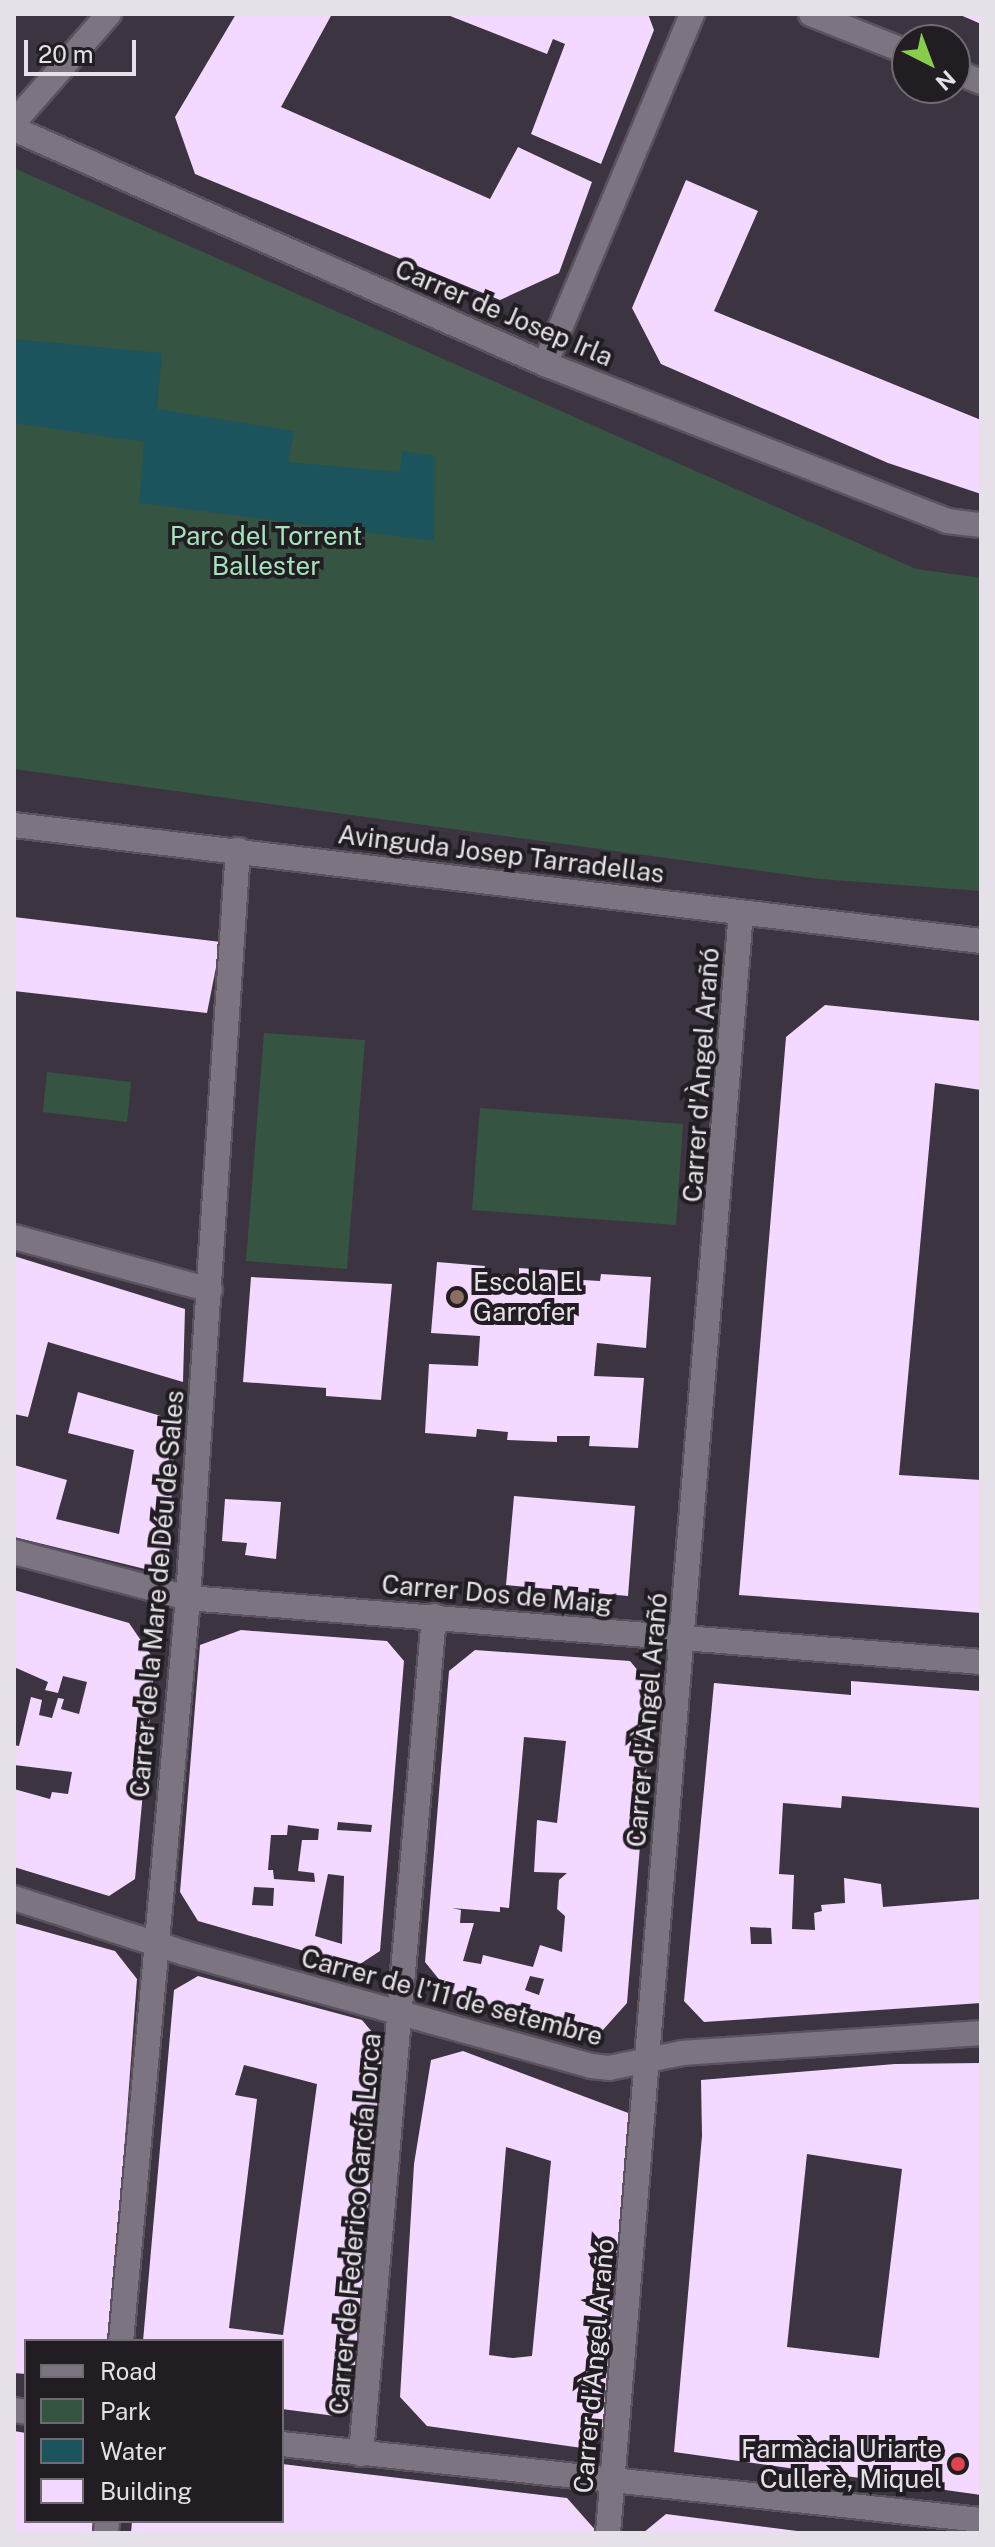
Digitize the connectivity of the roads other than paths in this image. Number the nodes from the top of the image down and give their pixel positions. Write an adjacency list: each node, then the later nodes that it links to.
1 (109, 14): 5 (street)
2 (692, 14): 7 (street)
3 (811, 14): 4 (street)
4 (891, 46)
5 (14, 122)
6 (14, 129): 7 (street, Carrer de Josep Irla)
7 (545, 364): 8 (street, Carrer de Josep Irla)
8 (981, 525)
9 (14, 825): 10 (street, Avinguda Josep Tarradellas)
10 (238, 850): 11 (street, Avinguda Josep Tarradellas); 14 (street, Carrer de la Mare de Déu de Sales)
11 (741, 912): 12 (street, Avinguda Josep Tarradellas); 18 (street, Carrer d'Àngel Arañó)
12 (981, 941)
13 (14, 1237): 14 (street)
14 (210, 1290): 16 (street, Carrer de la Mare de Déu de Sales)
15 (14, 1552): 16 (street, Carrer Dos de Maig)
16 (188, 1598): 17 (street, Carrer Dos de Maig); 21 (street, Carrer de la Mare de Déu de Sales)
17 (434, 1616): 18 (street, Carrer Dos de Maig); 22 (street, Carrer de Federico García Lorca)
18 (682, 1637): 19 (street, Carrer Dos de Maig); 24 (street, Carrer d'Àngel Arañó)
19 (981, 1662)
20 (14, 1898): 21 (street, Carrer de l'11 de setembre)
21 (155, 1942): 22 (street, Carrer de l'11 de setembre); 25 (street, Carrer de la Mare de Déu de Sales)
22 (403, 2015): 24 (street, Carrer de l'11 de setembre); 27 (street, Carrer de Federico García Lorca)
23 (981, 2033): 24 (street, Carrer de l'11 de setembre)
24 (647, 2059): 28 (street, Carrer d'Àngel Arañó)
25 (121, 2339)
26 (284, 2444): 27 (street)
27 (361, 2454): 28 (street)
28 (612, 2483): 29 (street); 30 (street, Carrer d'Àngel Arañó)
29 (981, 2520)
30 (608, 2533)

